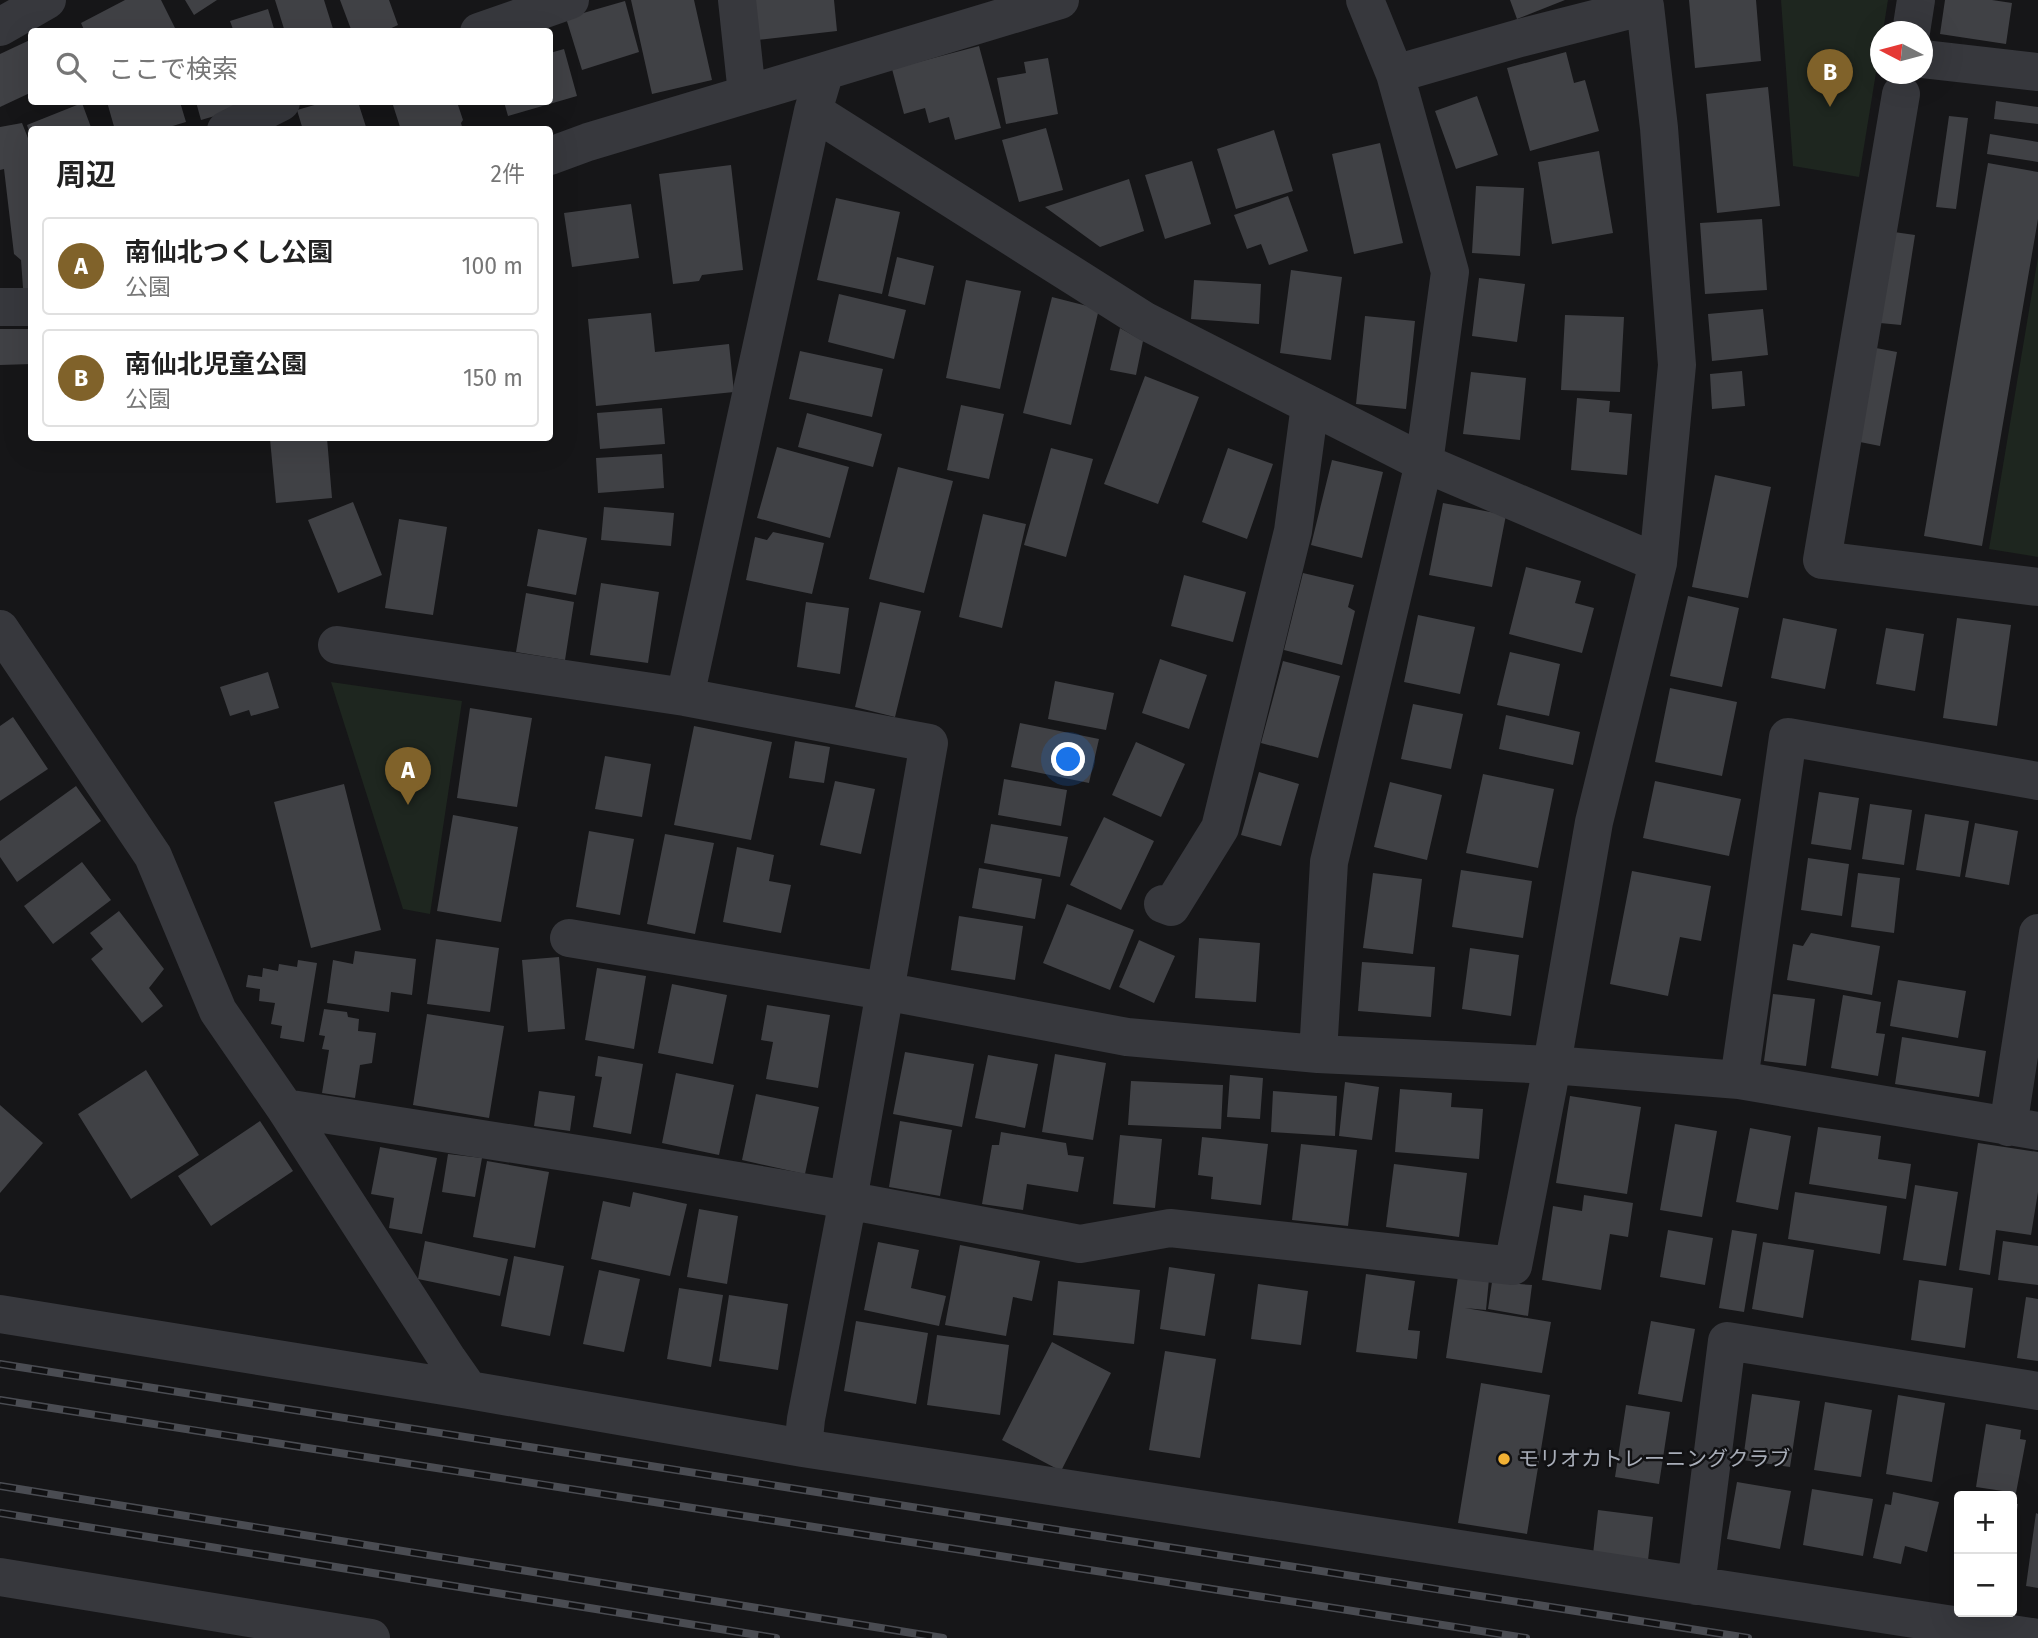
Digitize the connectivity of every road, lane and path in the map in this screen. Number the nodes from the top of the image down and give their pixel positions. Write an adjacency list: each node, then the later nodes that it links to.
1 (47, 0): 8 (street)
2 (570, 0): 9 (street)
3 (737, 0): 14 (street)
4 (1060, 0): 11 (street)
5 (1365, 0): 13 (street)
6 (1916, 0): 7 (street)
7 (1912, 21)
8 (0, 27)
9 (490, 28)
10 (1933, 60): 12 (street)
11 (825, 71): 14 (street); 17 (street)
12 (2038, 72)
13 (1395, 74): 23 (street); 24 (street)
14 (747, 94): 19 (street)
15 (1901, 94): 25 (street)
16 (275, 105): 18 (street)
17 (813, 111): 22 (street); 28 (street)
18 (234, 126)
19 (553, 155)
20 (0, 307): 21 (street)
21 (28, 307)
22 (1310, 405): 23 (street); 30 (street)
23 (1424, 463): 24 (street); 34 (street)
24 (1658, 564): 35 (street)
25 (2038, 587)
26 (0, 629): 37 (street)
27 (337, 645): 28 (street)
28 (685, 697): 33 (street)
29 (2038, 781): 36 (street)
30 (1163, 904)
31 (2038, 933): 38 (street)
32 (569, 938): 33 (street)
33 (884, 991): 34 (street); 39 (street)
34 (1318, 1054): 35 (street)
35 (1552, 1065): 36 (street); 39 (street)
36 (1739, 1080): 38 (street)
37 (285, 1108): 39 (street); 41 (street)
38 (2023, 1129)
39 (848, 1200): 43 (street)
40 (0, 1314): 41 (street)
41 (469, 1390): 43 (street)
42 (2038, 1391): 45 (street)
43 (803, 1448): 45 (street)
44 (0, 1577): 47 (street)
45 (1696, 1586): 46 (street)
46 (2038, 1637)
47 (371, 1638)

